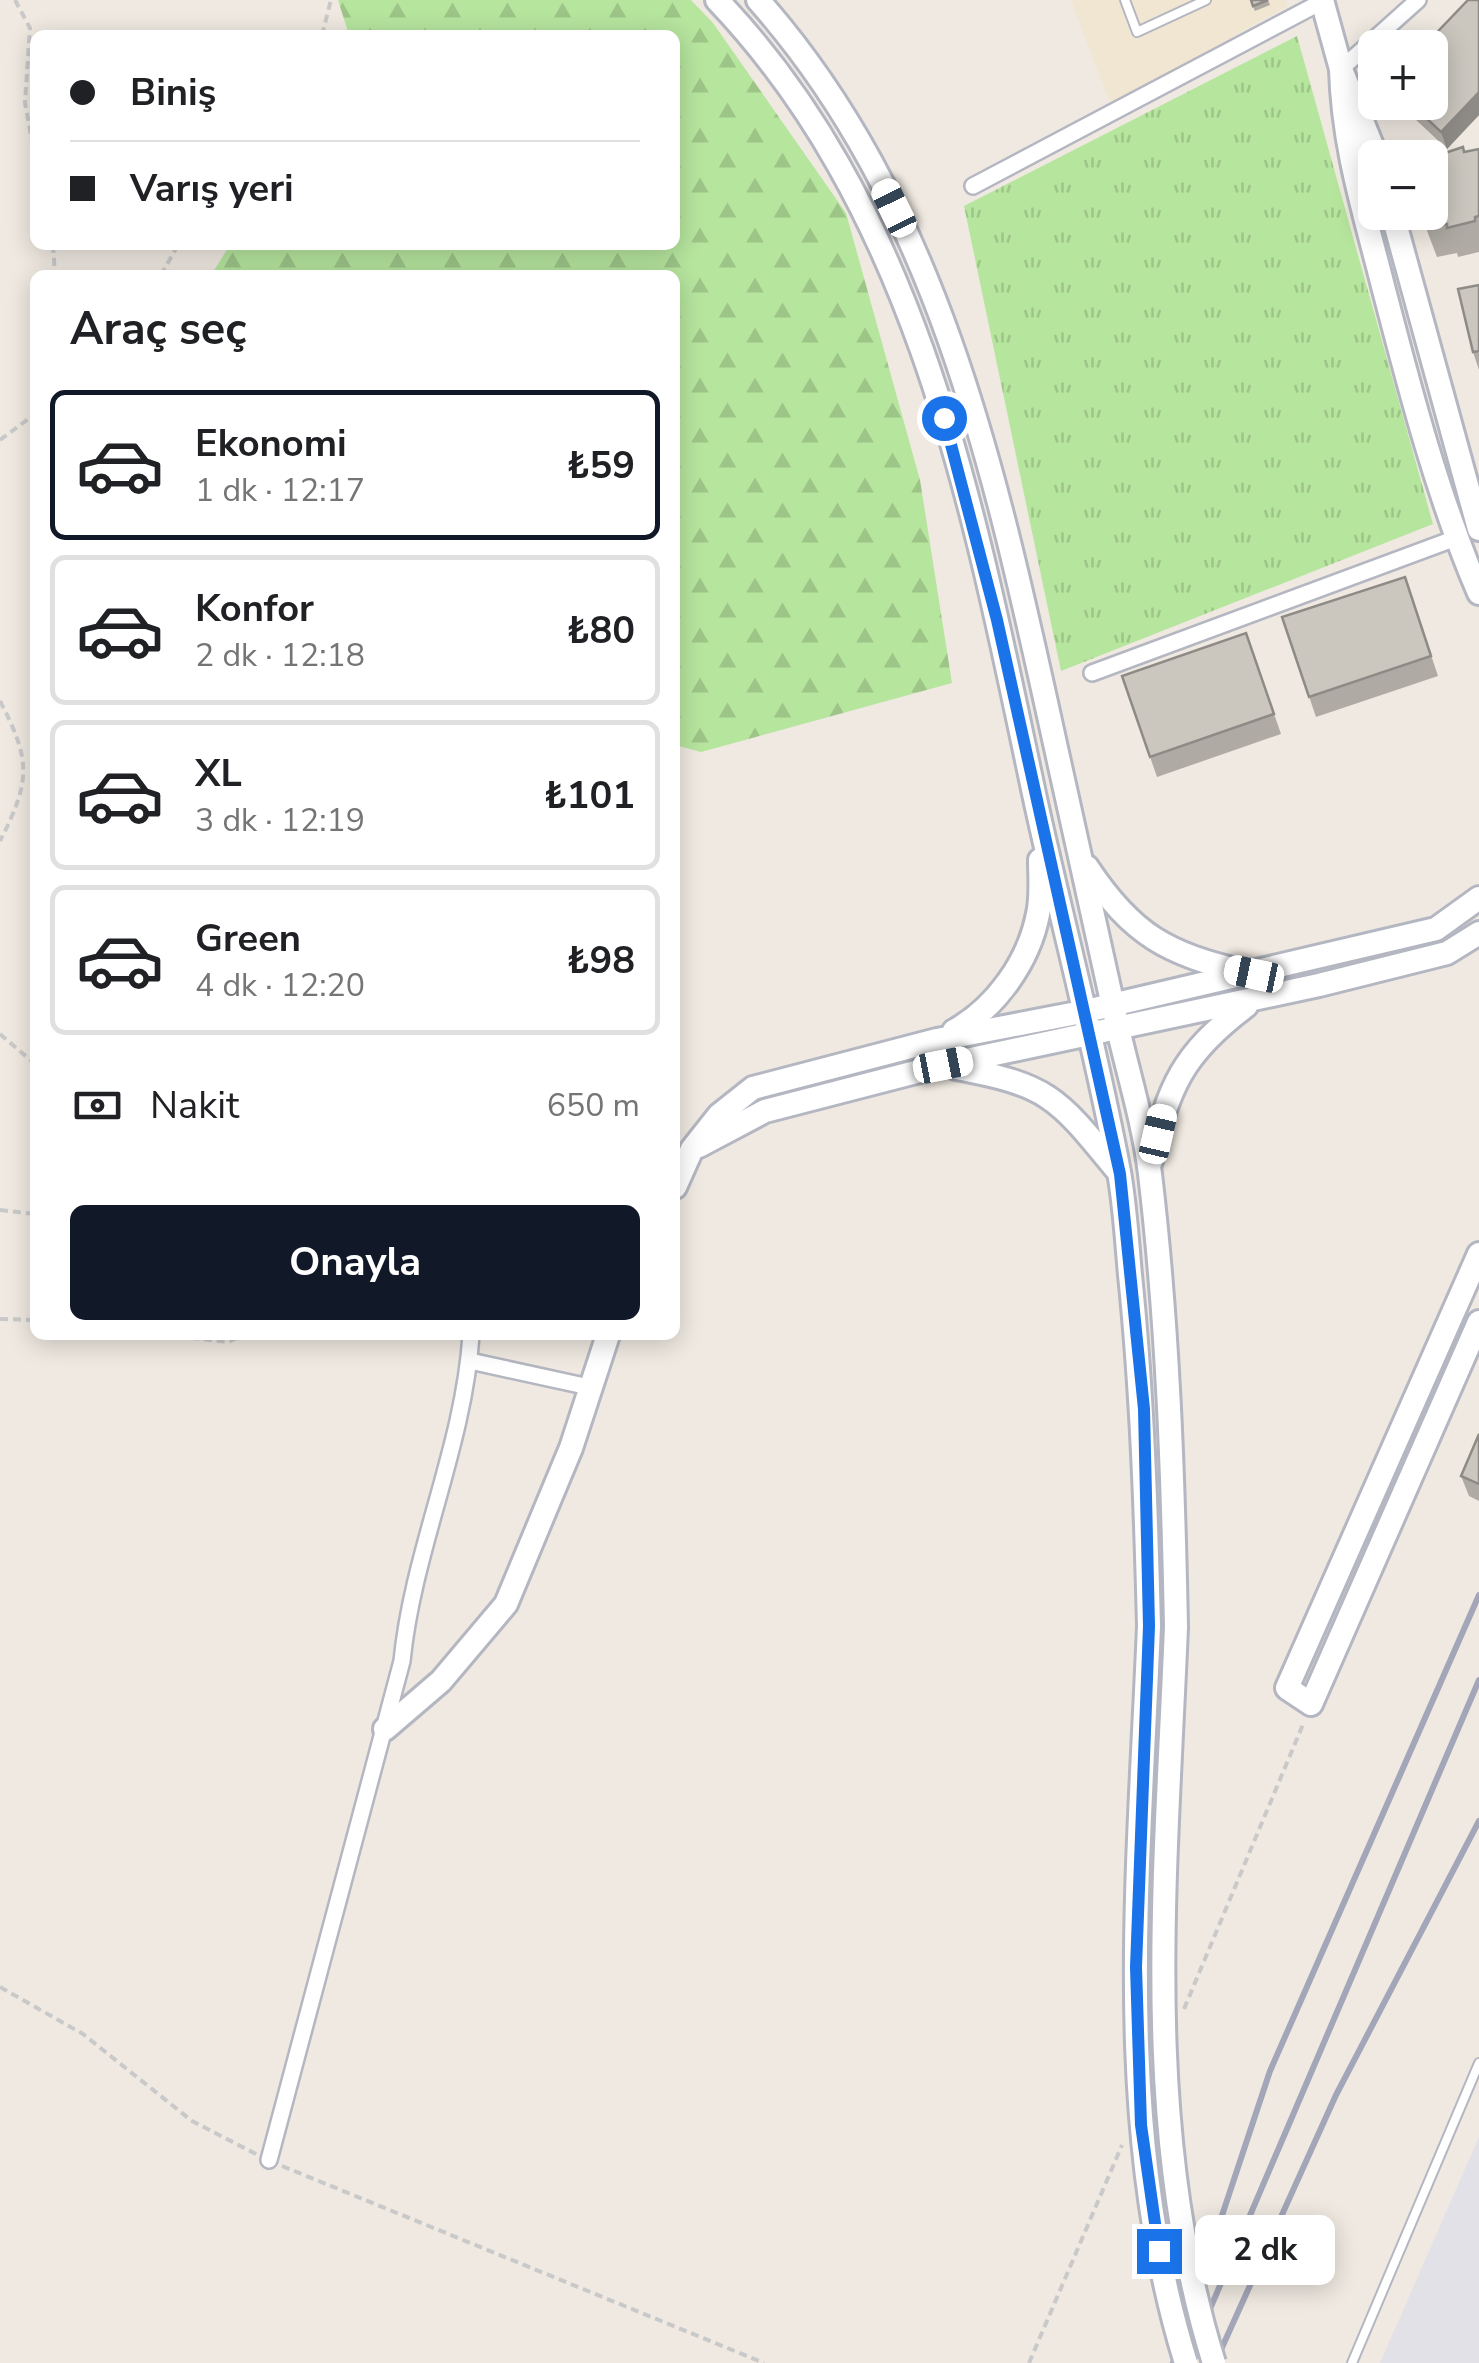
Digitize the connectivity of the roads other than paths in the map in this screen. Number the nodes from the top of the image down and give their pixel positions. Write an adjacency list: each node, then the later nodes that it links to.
1 (717, 0): 15 (main road)
2 (758, 0): 16 (main road)
3 (1124, 0): 4 (lane)
4 (1206, 0)
5 (1418, 0): 7 (street)
6 (1322, 1): 7 (main road); 9 (street)
7 (1340, 68): 8 (main road); 12 (main road)
8 (1370, 140)
9 (973, 186)
10 (1397, 230): 11 (main road)
11 (1479, 529)
12 (1456, 538): 13 (main road); 14 (street)
13 (1479, 594)
14 (1092, 673)
15 (1042, 826): 22 (main road); 25 (main road)
16 (1080, 857): 19 (main road); 21 (main road)
17 (1479, 898): 19 (main road)
18 (1479, 933): 20 (main road)
19 (1254, 974): 21 (main road)
20 (1255, 1000): 23 (main road); 28 (main road)
21 (1113, 1004): 22 (main road); 23 (main road)
22 (1082, 1012): 24 (main road); 25 (main road)
23 (1118, 1030): 24 (main road); 28 (main road)
24 (1087, 1037): 26 (main road); 29 (main road)
25 (937, 1040): 27 (main road)
26 (943, 1065): 27 (main road); 29 (main road)
27 (692, 1150): 30 (main road)
28 (1150, 1170): 41 (main road, bridge)
29 (1120, 1174): 40 (main road, bridge)
30 (680, 1176)
31 (1479, 1254): 32 (main road)
32 (1479, 1322)
33 (472, 1340): 35 (street)
34 (606, 1340): 36 (main road)
35 (470, 1361): 36 (street); 37 (street)
36 (590, 1387): 37 (main road)
37 (385, 1730): 39 (street)
38 (1479, 2062): 42 (lane)
39 (269, 2160)
40 (1186, 2363)
41 (1214, 2363)
42 (1352, 2363)

